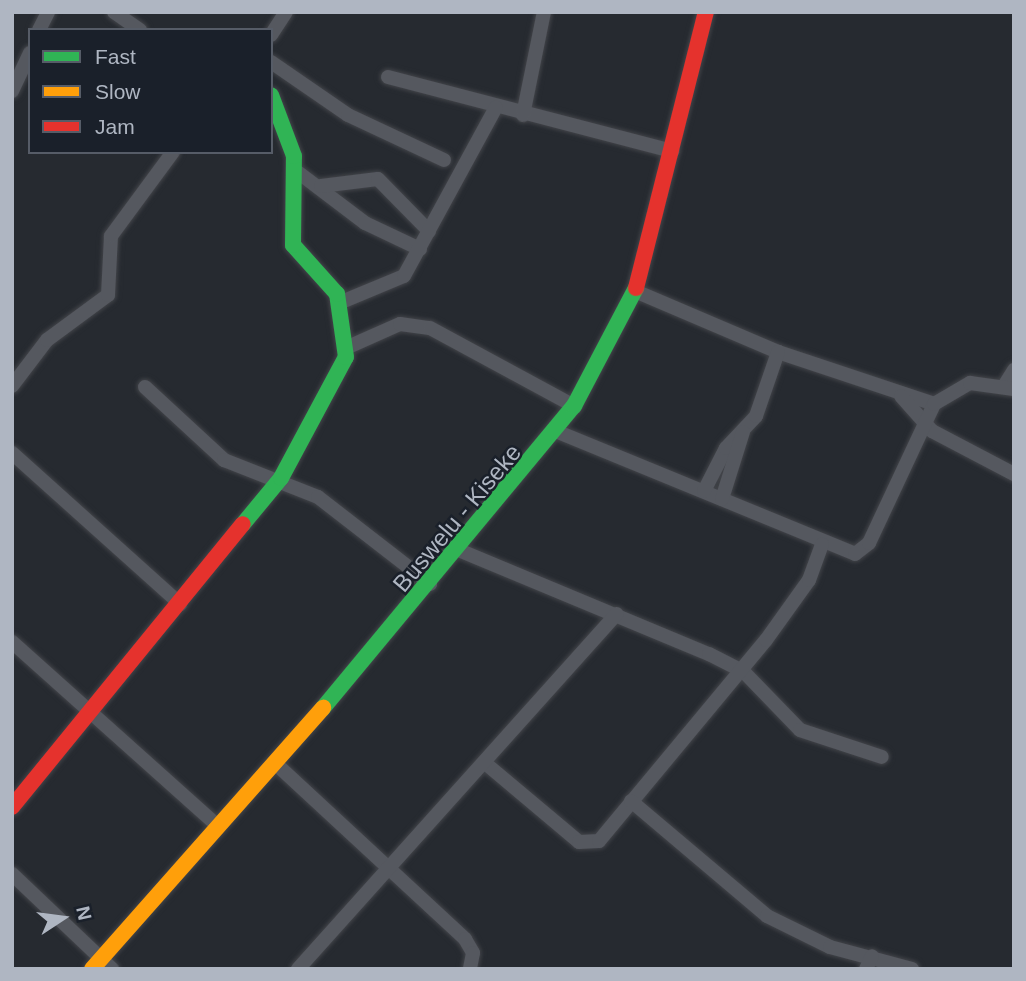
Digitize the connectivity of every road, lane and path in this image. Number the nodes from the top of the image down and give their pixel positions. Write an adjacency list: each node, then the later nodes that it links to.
1 (48, 12): 6 (street)
2 (114, 12): 7 (street)
3 (286, 12): 8 (street)
4 (544, 12): 15 (street)
5 (706, 12): 16 (main road, Buswelu - Kiseke)
6 (40, 28)
7 (137, 28)
8 (273, 32)
9 (28, 57): 12 (street)
10 (273, 63): 18 (street)
11 (388, 77): 14 (street)
12 (12, 91)
13 (273, 101): 19 (main road)
14 (496, 107): 15 (street); 21 (street)
15 (523, 115): 16 (street)
16 (673, 152): 23 (main road, Buswelu - Kiseke)
17 (172, 154): 28 (street)
18 (444, 160)
19 (295, 170): 20 (street); 24 (main road)
20 (321, 186): 21 (street); 22 (street)
21 (429, 231): 22 (street)
22 (420, 249): 24 (street)
23 (635, 291): 26 (street); 33 (main road, Buswelu - Kiseke)
24 (339, 303): 25 (main road)
25 (348, 347): 33 (street); 39 (main road)
26 (778, 352): 31 (street); 36 (street)
27 (1014, 370): 30 (street)
28 (12, 386)
29 (145, 387): 39 (street)
30 (1009, 387): 32 (street)
31 (901, 396): 32 (street); 34 (street)
32 (934, 404): 34 (street)
33 (574, 406): 35 (main road, Buswelu - Kiseke)
34 (924, 424): 38 (street); 42 (street)
35 (558, 432): 40 (street); 43 (main road, Buswelu - Kiseke)
36 (743, 432): 40 (street); 41 (street)
37 (12, 453): 45 (street)
38 (1014, 474)
39 (281, 478): 44 (street); 45 (main road)
40 (704, 491): 41 (street)
41 (722, 499): 42 (street)
42 (822, 544): 48 (street)
43 (461, 551): 44 (main road, Buswelu - Kiseke); 46 (street)
44 (430, 584): 51 (main road, Buswelu - Kiseke)
45 (180, 604): 49 (main road)
46 (617, 614): 48 (street); 52 (street)
47 (12, 642): 49 (street)
48 (743, 671): 50 (street); 53 (street)
49 (91, 713): 54 (main road); 55 (street)
50 (882, 757)
51 (275, 763): 55 (main road, Buswelu - Kiseke); 56 (street)
52 (485, 763): 53 (street); 56 (street)
53 (631, 801): 58 (street)
54 (12, 807)
55 (218, 826): 59 (main road, Buswelu - Kiseke)
56 (391, 868): 60 (street); 61 (street)
57 (12, 874): 59 (street)
58 (869, 962): 62 (street)
59 (102, 966)
60 (298, 969)
61 (470, 969)
62 (912, 969)

